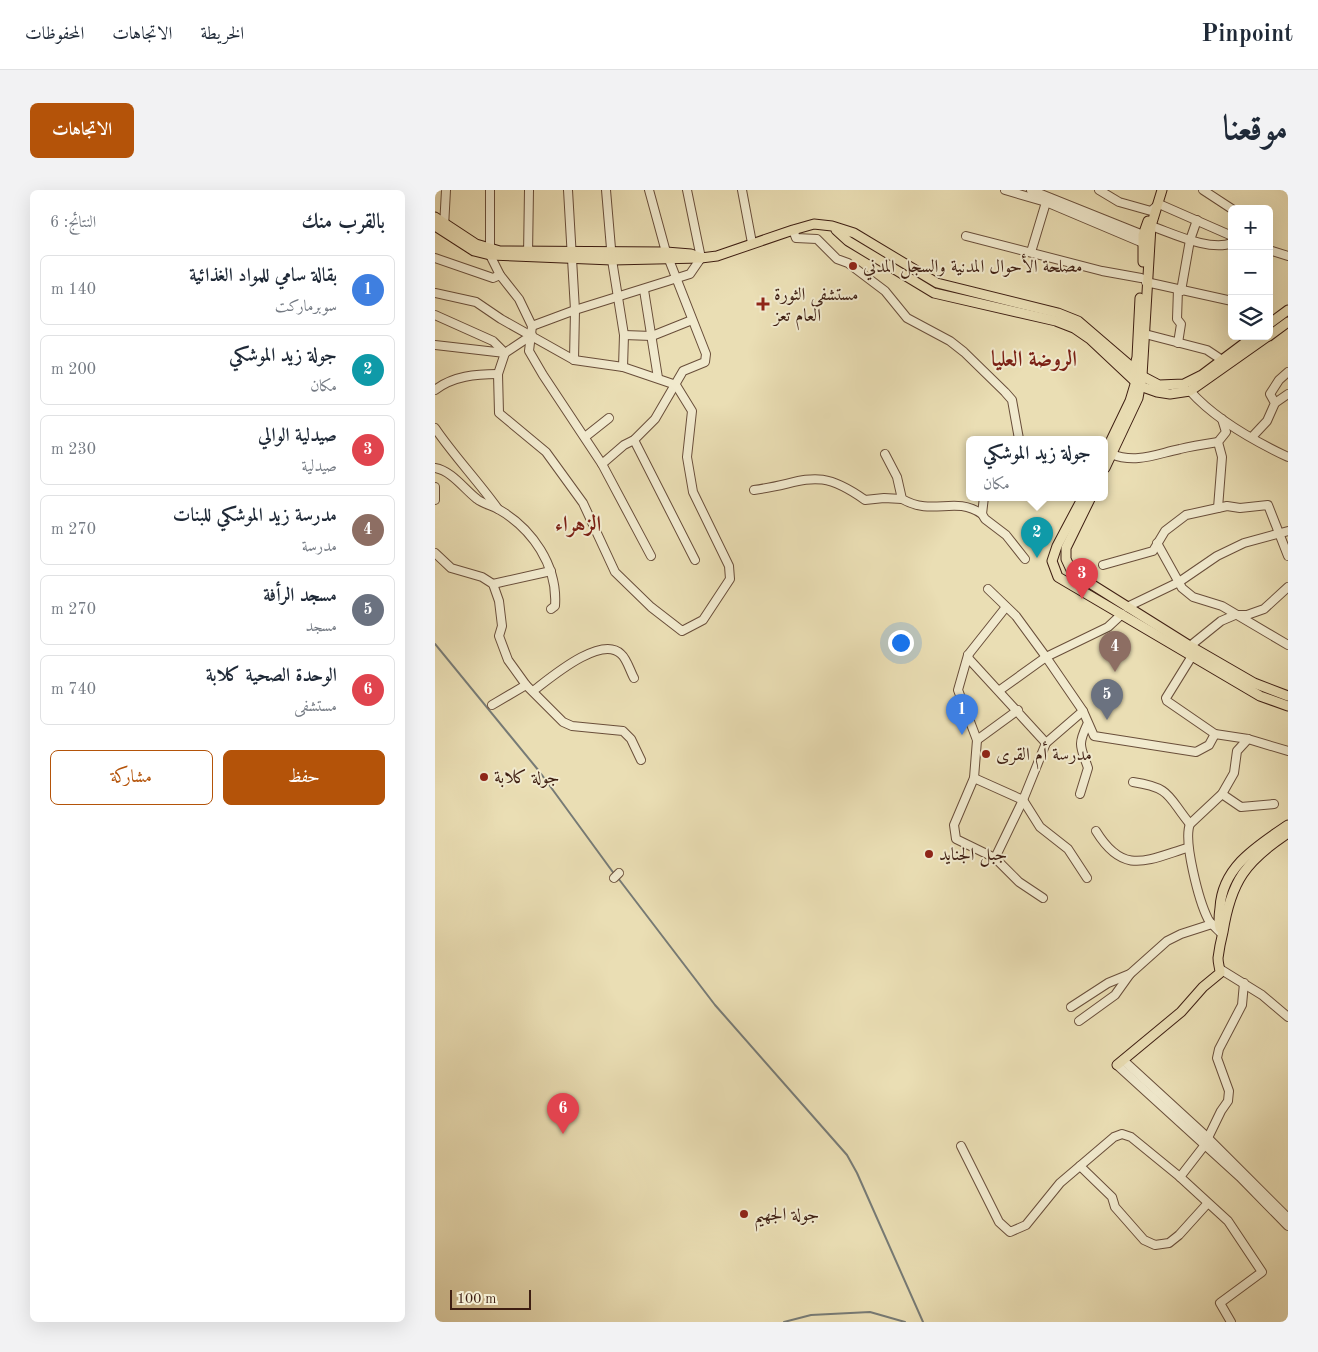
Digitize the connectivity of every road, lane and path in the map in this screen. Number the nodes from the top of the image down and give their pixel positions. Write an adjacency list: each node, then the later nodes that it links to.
1 (446, 190): 22 (street)
2 (490, 190): 30 (street)
3 (529, 190): 33 (street)
4 (567, 190): 34 (street)
5 (606, 190): 35 (street)
6 (649, 190): 36 (street)
7 (687, 190): 39 (street)
8 (742, 190): 28 (street)
9 (1005, 190): 14 (street)
10 (1031, 190): 14 (street)
11 (1099, 190): 17 (street)
12 (1160, 190): 15 (main road); 17 (main road)
13 (1203, 190): 16 (street)
14 (1047, 199): 26 (street); 31 (street)
15 (1159, 204): 17 (street); 19 (street); 21 (main road)
16 (1228, 206)
17 (1151, 211): 26 (main road)
18 (435, 217): 22 (main road)
19 (1197, 220): 24 (street); 27 (street)
20 (832, 226): 23 (main road); 67 (main road); 71 (main road)
21 (1151, 226): 27 (street); 42 (main road)
22 (440, 227): 30 (main road)
23 (793, 230): 28 (main road); 80 (street)
24 (1228, 234)
25 (967, 236): 31 (street)
26 (1143, 239): 42 (main road)
27 (1191, 240): 29 (street); 44 (street)
28 (751, 243): 39 (main road)
29 (1228, 244)
30 (490, 252): 33 (main road); 40 (street)
31 (1031, 252): 42 (street)
32 (1273, 252): 37 (street)
33 (528, 254): 34 (main road)
34 (570, 255): 35 (main road); 48 (street)
35 (612, 256): 36 (main road); 46 (street)
36 (667, 256): 39 (main road); 41 (street)
37 (1288, 256)
38 (435, 258): 40 (street)
39 (701, 258): 41 (street)
40 (501, 275): 54 (street)
41 (676, 279): 43 (street); 51 (street)
42 (1144, 280): 44 (street); 56 (main road); 67 (main road)
43 (643, 290): 46 (street); 58 (street)
44 (1180, 290): 47 (street); 61 (street)
45 (435, 293): 54 (street)
46 (619, 296): 48 (street); 57 (street)
47 (1228, 300)
48 (575, 310): 54 (street); 64 (street)
49 (1288, 310): 52 (main road)
50 (435, 315): 63 (street)
51 (692, 320): 58 (street); 72 (street)
52 (1273, 321)
53 (1288, 322): 55 (main road)
54 (532, 331): 63 (street); 64 (street); 81 (street)
55 (1273, 333)
56 (1145, 334): 61 (street); 71 (main road)
57 (624, 335): 58 (street); 66 (street)
58 (652, 336): 70 (street)
59 (1249, 340): 65 (main road)
60 (1263, 340): 74 (main road)
61 (1178, 343): 65 (street)
62 (435, 345): 63 (street)
63 (505, 353): 69 (street)
64 (574, 360): 66 (street)
65 (1222, 360): 71 (main road)
66 (623, 367): 70 (street)
67 (1134, 369): 71 (main road)
68 (1288, 372): 76 (street)
69 (498, 374): 72 (street); 73 (street)
70 (658, 378): 72 (street)
71 (1139, 381): 74 (main road); 86 (main road)
72 (676, 384): 83 (street)
73 (435, 390)
74 (1189, 391): 78 (street)
75 (1288, 394): 76 (street)
76 (1275, 403): 82 (street)
77 (609, 418): 81 (street)
78 (1222, 419): 82 (street); 84 (street)
79 (435, 428): 98 (street)
80 (1018, 436)
81 (585, 437): 88 (street)
82 (1252, 437): 87 (street)
83 (634, 440): 88 (street); 106 (street)
84 (1218, 442): 86 (street); 97 (street)
85 (885, 454): 92 (street)
86 (1108, 454)
87 (1288, 457)
88 (602, 464): 103 (street)
89 (435, 468): 98 (street)
90 (435, 487): 93 (street)
91 (755, 490): 92 (street)
92 (902, 499): 99 (street)
93 (435, 500)
94 (984, 501): 99 (street)
95 (1081, 501): 115 (main road)
96 (1089, 501): 115 (main road)
97 (1218, 508): 100 (street); 101 (street)
98 (498, 509): 108 (street)
99 (982, 514): 105 (street)
100 (1284, 533): 104 (street); 109 (street)
101 (1157, 543): 107 (street); 109 (street)
102 (435, 554): 110 (street)
103 (651, 556)
104 (1288, 556)
105 (1025, 559)
106 (695, 560)
107 (1103, 565)
108 (551, 571): 110 (street); 114 (street)
109 (1179, 582): 115 (street); 116 (street)
110 (493, 584): 123 (street)
111 (1288, 587): 116 (street)
112 (988, 589): 113 (street)
113 (1006, 607): 119 (street); 121 (street)
114 (551, 609)
115 (1124, 610): 118 (main road); 120 (main road); 121 (street)
116 (1235, 614): 117 (street); 118 (street)
117 (1288, 645)
118 (1190, 646): 126 (main road)
119 (968, 655): 124 (street); 134 (street)
120 (1192, 656): 128 (main road); 132 (street)
121 (1046, 657): 124 (street); 130 (street)
122 (634, 678): 125 (street)
123 (526, 685): 125 (street); 127 (street)
124 (1000, 690): 129 (street)
125 (533, 692): 137 (street)
126 (1288, 696)
127 (492, 705)
128 (1288, 706)
129 (1018, 710): 134 (street); 135 (street)
130 (1083, 711): 131 (street); 135 (street)
131 (1087, 726): 132 (street); 140 (street)
132 (1215, 734): 133 (street)
133 (1248, 739): 136 (street); 141 (street)
134 (977, 740): 138 (street)
135 (1046, 743): 142 (street)
136 (1288, 751)
137 (641, 760)
138 (975, 778): 142 (street); 149 (street)
139 (1133, 782): 144 (street)
140 (1080, 794)
141 (1222, 794): 143 (street); 144 (street)
142 (1023, 800): 149 (street); 150 (street)
143 (1274, 804)
144 (1189, 824): 148 (street)
145 (1288, 825): 153 (main road)
146 (1096, 831): 148 (street)
147 (1288, 833): 153 (main road)
148 (1187, 848): 152 (street)
149 (995, 858): 151 (street)
150 (1087, 878)
151 (1043, 898)
152 (1212, 924): 153 (street); 155 (street)
153 (1223, 933): 154 (main road)
154 (1220, 969): 156 (street); 160 (main road)
155 (1131, 974): 157 (street); 159 (street)
156 (1244, 983): 158 (street); 161 (street)
157 (1071, 1007)
158 (1288, 1017)
159 (1079, 1022)
160 (1120, 1063): 161 (street); 163 (street)
161 (1207, 1137): 163 (street); 167 (street)
162 (961, 1146): 164 (street)
163 (1204, 1146): 165 (street); 168 (street)
164 (1080, 1166): 165 (street); 166 (street)
165 (1180, 1177): 166 (street)
166 (1207, 1204): 169 (street)
167 (1288, 1218)
168 (1288, 1226)
169 (1231, 1322)

